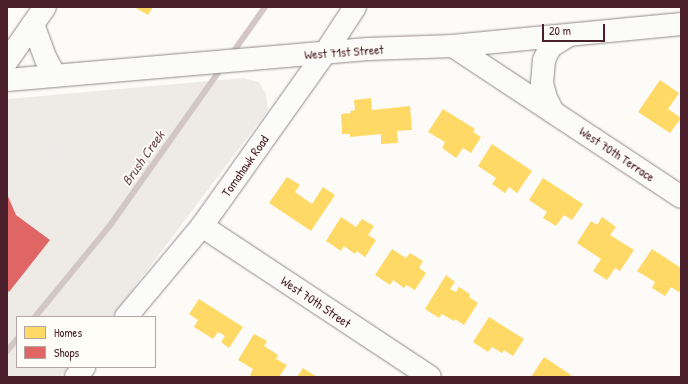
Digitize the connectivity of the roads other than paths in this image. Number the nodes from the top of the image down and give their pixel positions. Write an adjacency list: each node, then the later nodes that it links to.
1 (355, 7): 6 (street, Tomahawk Road)
2 (39, 16): 7 (street); 8 (street)
3 (681, 24): 4 (street, West 71st Street)
4 (569, 35): 5 (street, West 71st Street); 10 (street)
5 (453, 46): 6 (street, West 71st Street); 10 (street, West 70th Terrace)
6 (325, 53): 8 (street, West 71st Street); 12 (street, Tomahawk Road)
7 (7, 61)
8 (55, 76): 9 (street, West 71st Street)
9 (7, 80)
10 (553, 112): 11 (street, West 70th Terrace)
11 (681, 197)
12 (202, 226): 13 (street, Tomahawk Road); 16 (street, West 70th Street)
13 (127, 316)
14 (83, 368): 15 (street)
15 (76, 377)
16 (430, 377)

